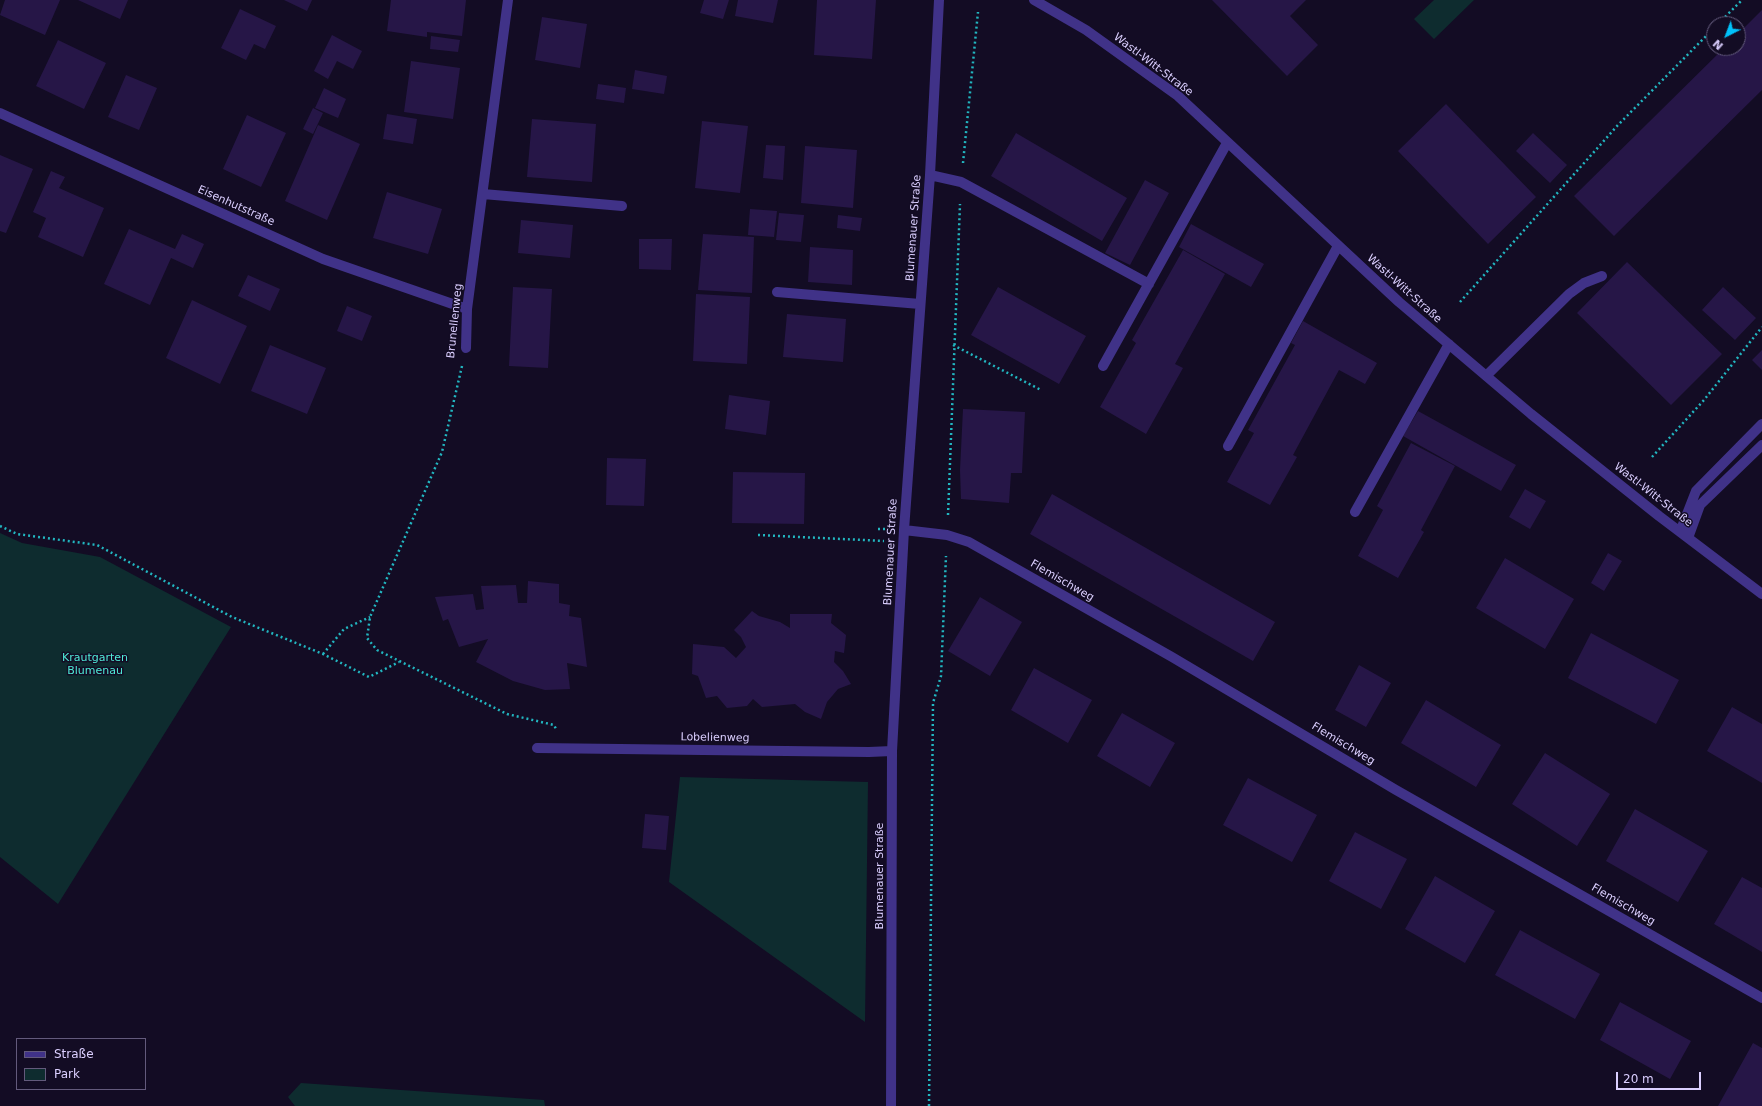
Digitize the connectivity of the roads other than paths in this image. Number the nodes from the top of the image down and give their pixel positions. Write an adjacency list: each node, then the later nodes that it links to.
1 (508, 0): 7 (street, Brunellenweg)
2 (939, 0): 6 (street, Blumenauer Straße)
3 (1034, 0): 5 (street, Wastl-Witt-Straße)
4 (0, 113): 14 (street, Eisenhutstraße)
5 (1227, 143): 9 (street, Wastl-Witt-Straße); 11 (street)
6 (930, 175): 11 (street); 13 (street, Blumenauer Straße)
7 (483, 194): 8 (street); 14 (street, Brunellenweg)
8 (622, 206)
9 (1338, 246): 15 (street, Wastl-Witt-Straße); 21 (street)
10 (1602, 276): 18 (street)
11 (1149, 284): 17 (street)
12 (777, 292): 13 (street)
13 (920, 304): 23 (street, Blumenauer Straße)
14 (467, 309): 16 (street, Brunellenweg)
15 (1449, 344): 18 (street, Wastl-Witt-Straße); 22 (street)
16 (466, 348)
17 (1103, 366)
18 (1486, 375): 24 (street, Wastl-Witt-Straße)
19 (1762, 424): 24 (street)
20 (1762, 445): 24 (street)
21 (1228, 446)
22 (1355, 512)
23 (904, 530): 27 (street, Blumenauer Straße); 28 (street, Flemischweg)
24 (1684, 535): 25 (street, Wastl-Witt-Straße)
25 (1762, 594)
26 (537, 748): 27 (street, Lobelienweg)
27 (892, 750): 29 (street, Blumenauer Straße)
28 (1762, 998)
29 (891, 1106)

